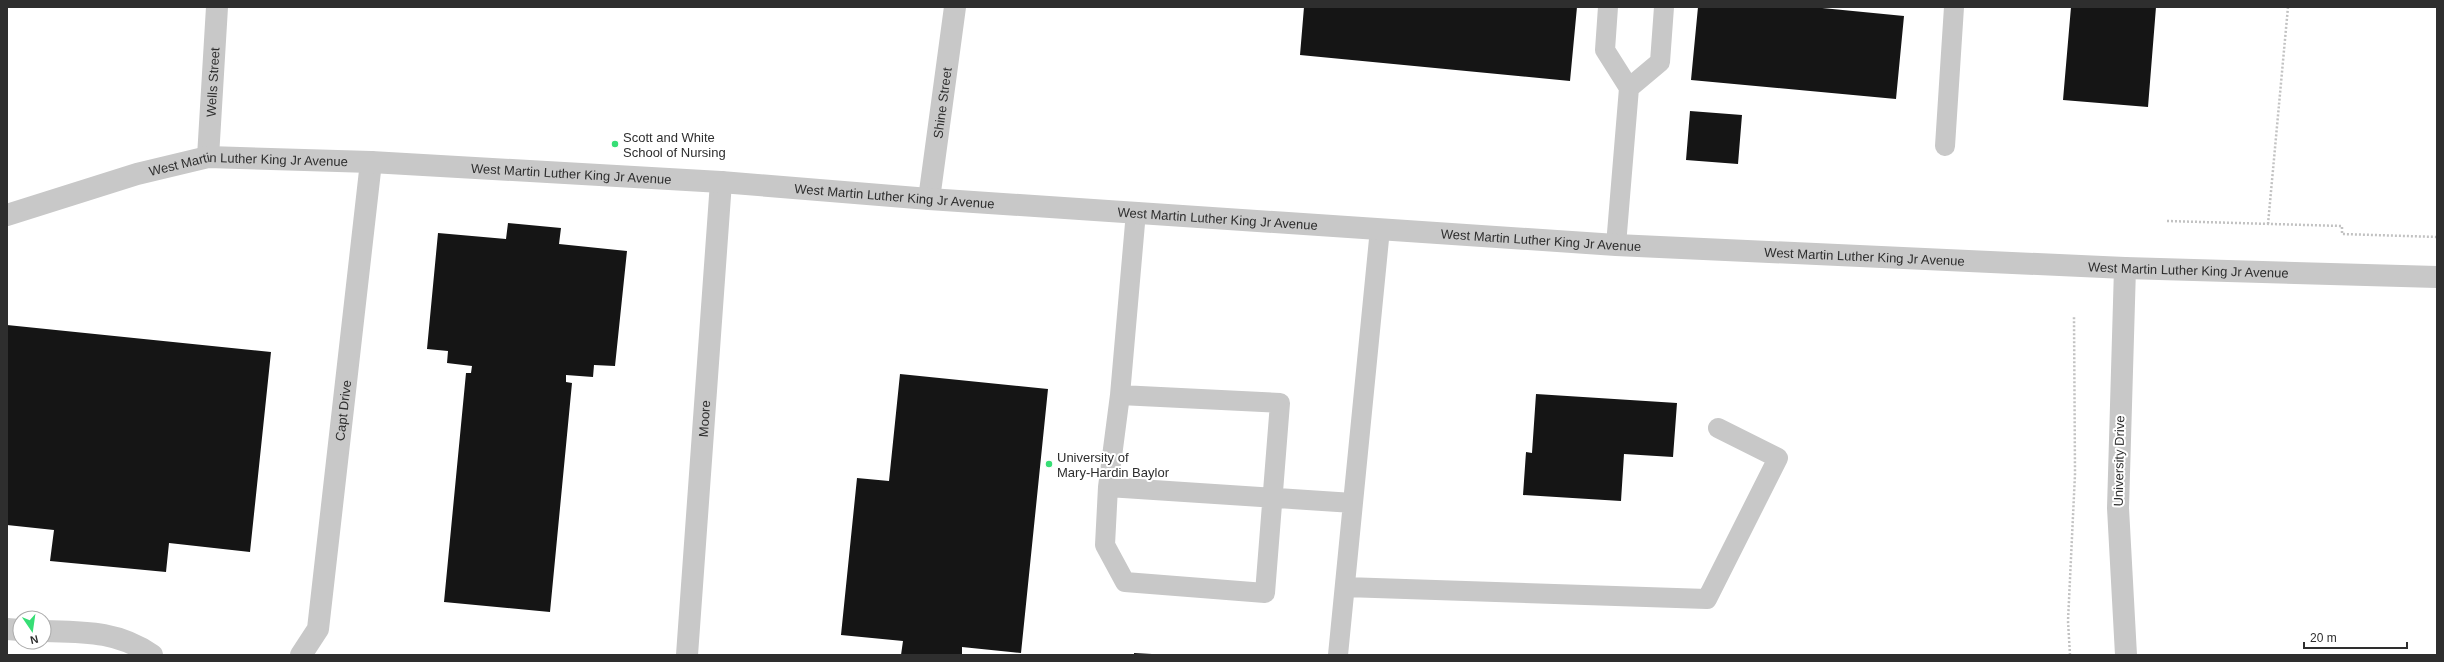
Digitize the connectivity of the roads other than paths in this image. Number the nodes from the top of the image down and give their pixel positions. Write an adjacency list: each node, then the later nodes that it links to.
1 (217, 7): 8 (street, Wells Street)
2 (955, 7): 11 (street, Shine Street)
3 (1608, 7): 6 (lane)
4 (1664, 7): 6 (lane)
5 (1954, 7): 7 (lane)
6 (1629, 88): 15 (lane)
7 (1945, 146)
8 (208, 157): 9 (street, West Martin Luther King Jr Avenue); 13 (street, West Martin Luther King Jr Avenue)
9 (371, 162): 10 (street, West Martin Luther King Jr Avenue); 26 (street, Capt Drive)
10 (721, 182): 11 (street, West Martin Luther King Jr Avenue); 27 (street, Moore)
11 (929, 199): 12 (street, West Martin Luther King Jr Avenue)
12 (1136, 212): 14 (street, West Martin Luther King Jr Avenue); 18 (lane)
13 (7, 215)
14 (1380, 229): 15 (street, West Martin Luther King Jr Avenue); 22 (lane)
15 (1616, 244): 16 (street, West Martin Luther King Jr Avenue)
16 (2125, 268): 17 (street, West Martin Luther King Jr Avenue); 29 (street, University Drive)
17 (2437, 277)
18 (1120, 395): 20 (lane); 21 (lane)
19 (1718, 428): 23 (lane)
20 (1108, 487): 21 (lane); 21 (lane)
21 (1273, 498): 22 (lane)
22 (1353, 503): 23 (lane)
23 (1345, 587): 28 (lane)
24 (52, 631): 25 (street)
25 (152, 655)
26 (301, 655)
27 (687, 655)
28 (1338, 655)
29 (2126, 655)

